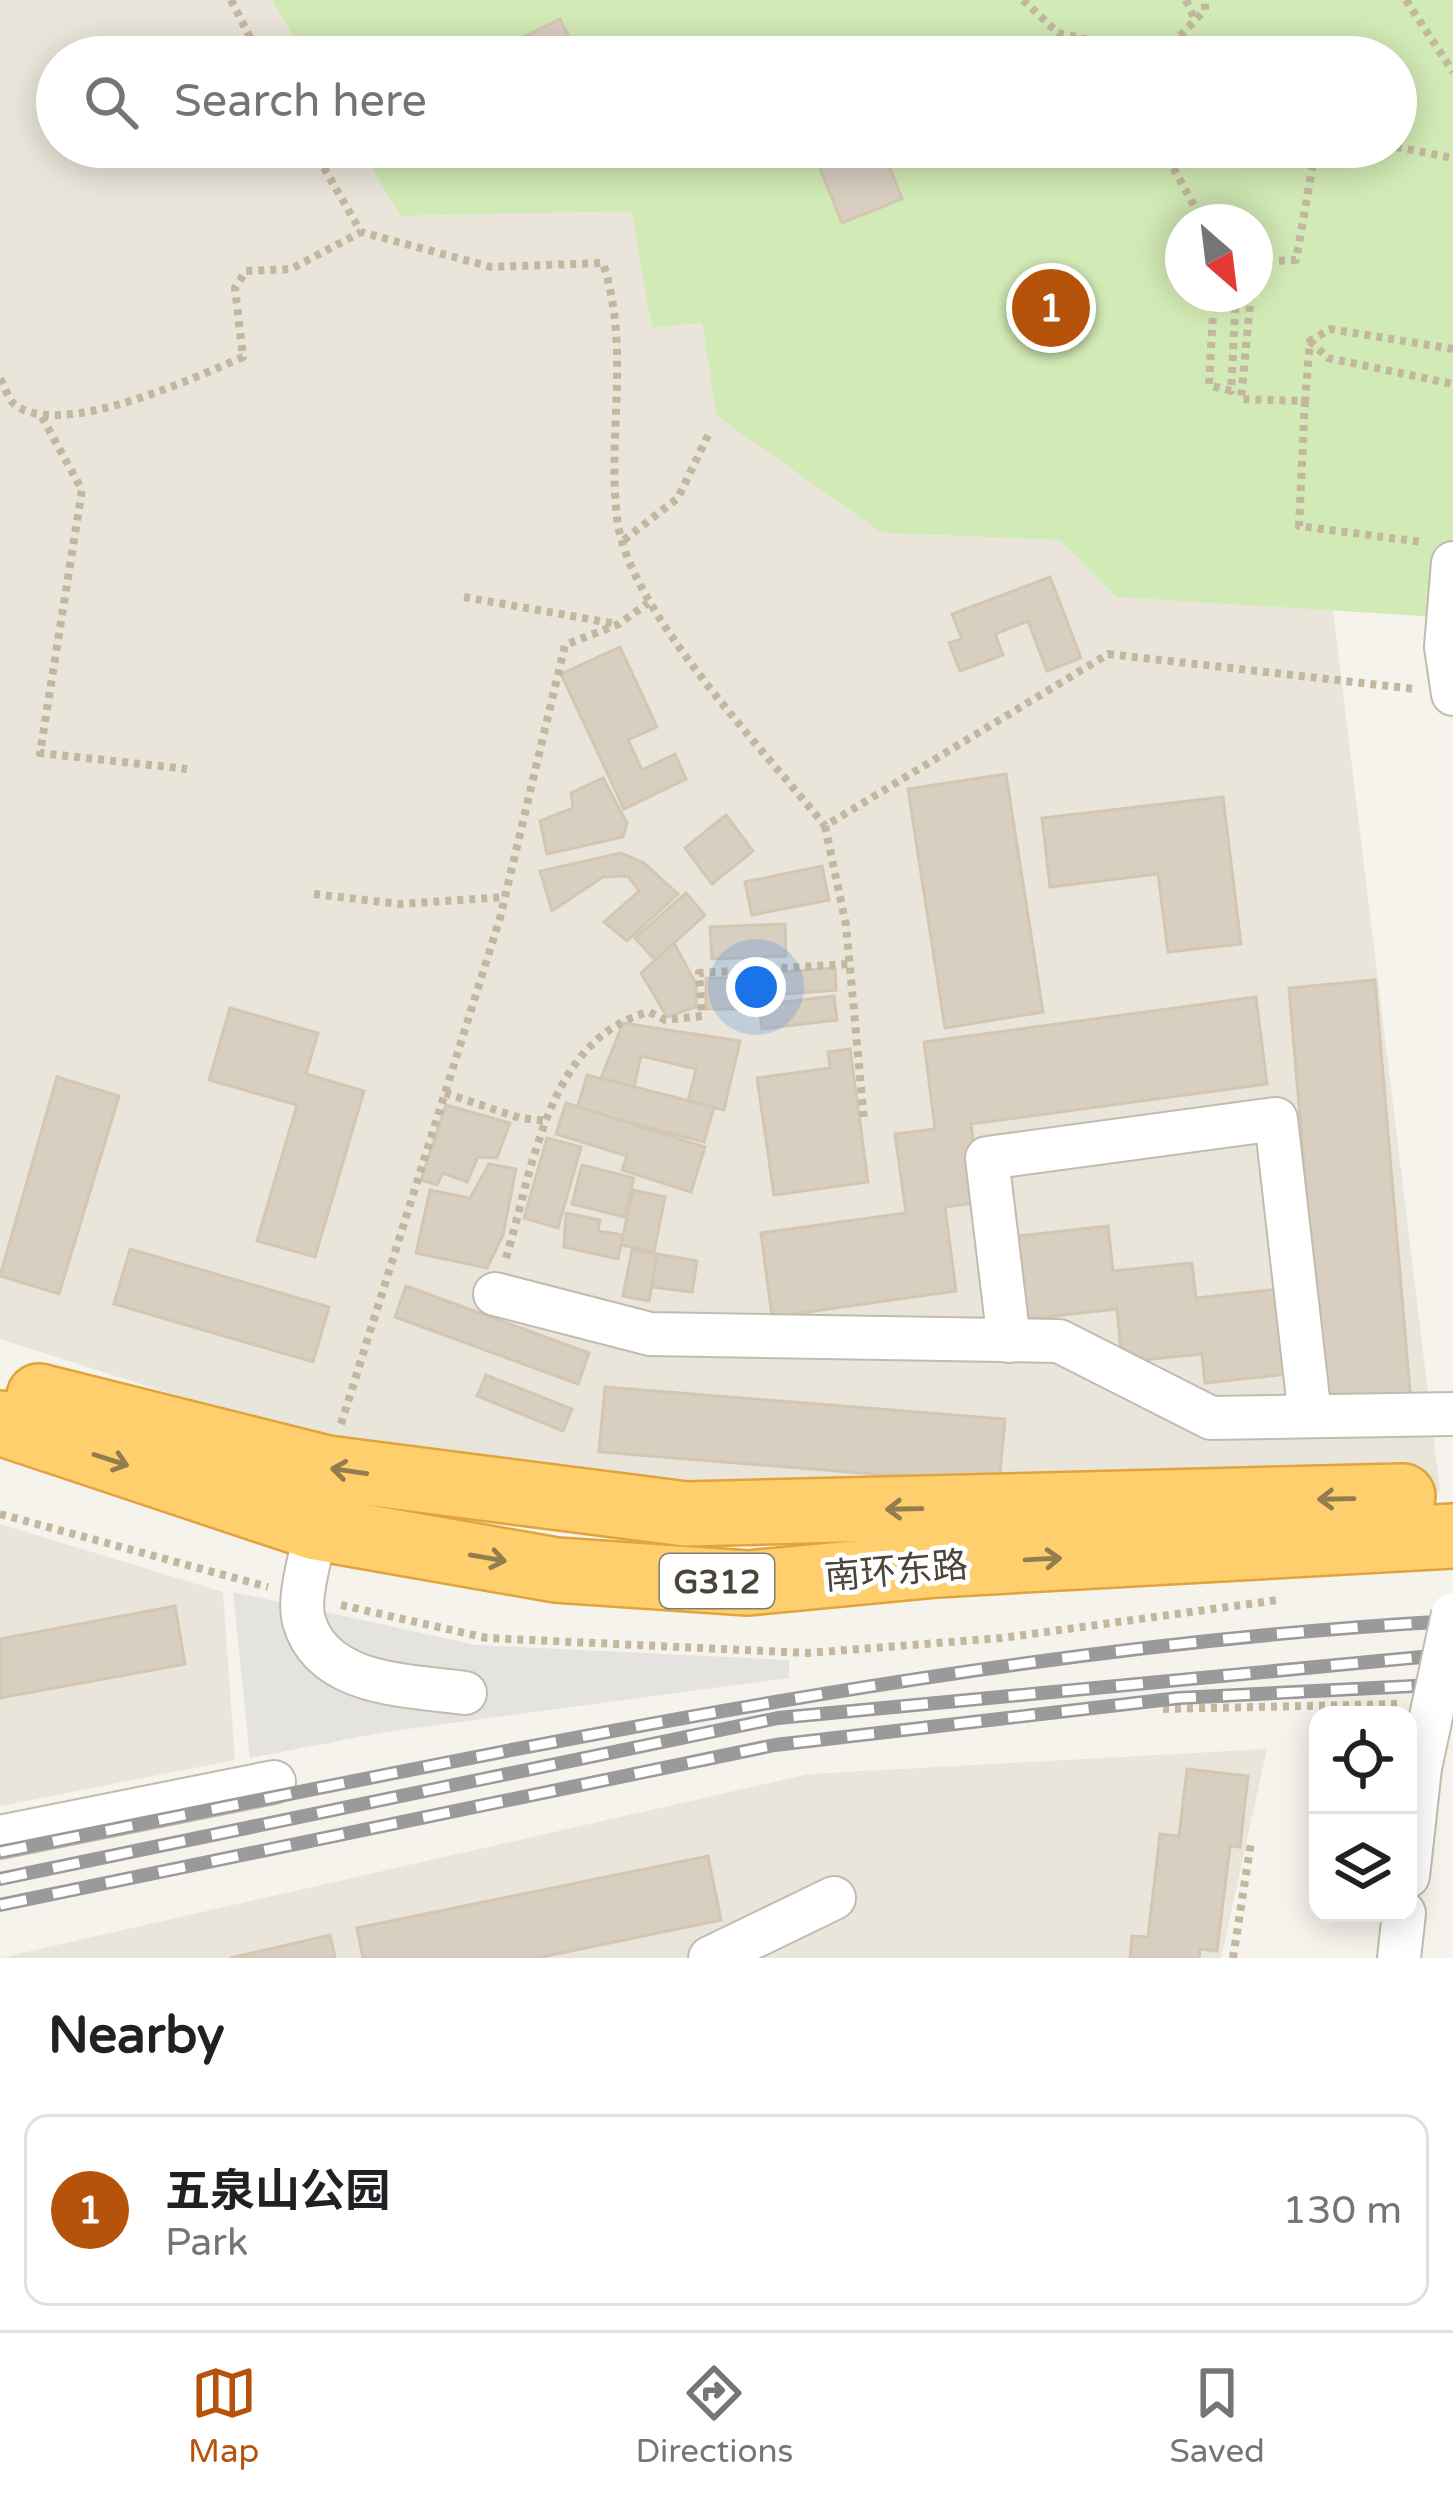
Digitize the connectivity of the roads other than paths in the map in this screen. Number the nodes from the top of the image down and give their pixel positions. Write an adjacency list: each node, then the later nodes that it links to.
1 (1442, 553): 2 (street)
2 (1453, 694)
3 (495, 1294): 4 (street)
4 (1009, 1341): 7 (street); 7 (street)
5 (0, 1385): 10 (highway, 南环东路 / G312)
6 (1453, 1414): 7 (street)
7 (1310, 1416)
8 (0, 1424): 10 (highway, 南环东路 / G312, one-way to 10)
9 (1453, 1494): 10 (highway, 南环东路 / G312, one-way to 10)
10 (321, 1498): 11 (highway, 南环东路 / G312, one-way to 11); 13 (street)
11 (1453, 1536)
12 (1453, 1614): 15 (street, bridge)
13 (465, 1693)
14 (274, 1782): 16 (street)
15 (1415, 1814)
16 (0, 1837)
17 (834, 1898): 19 (street)
18 (1403, 1922): 20 (street)
19 (710, 1958)
20 (1399, 1958)

